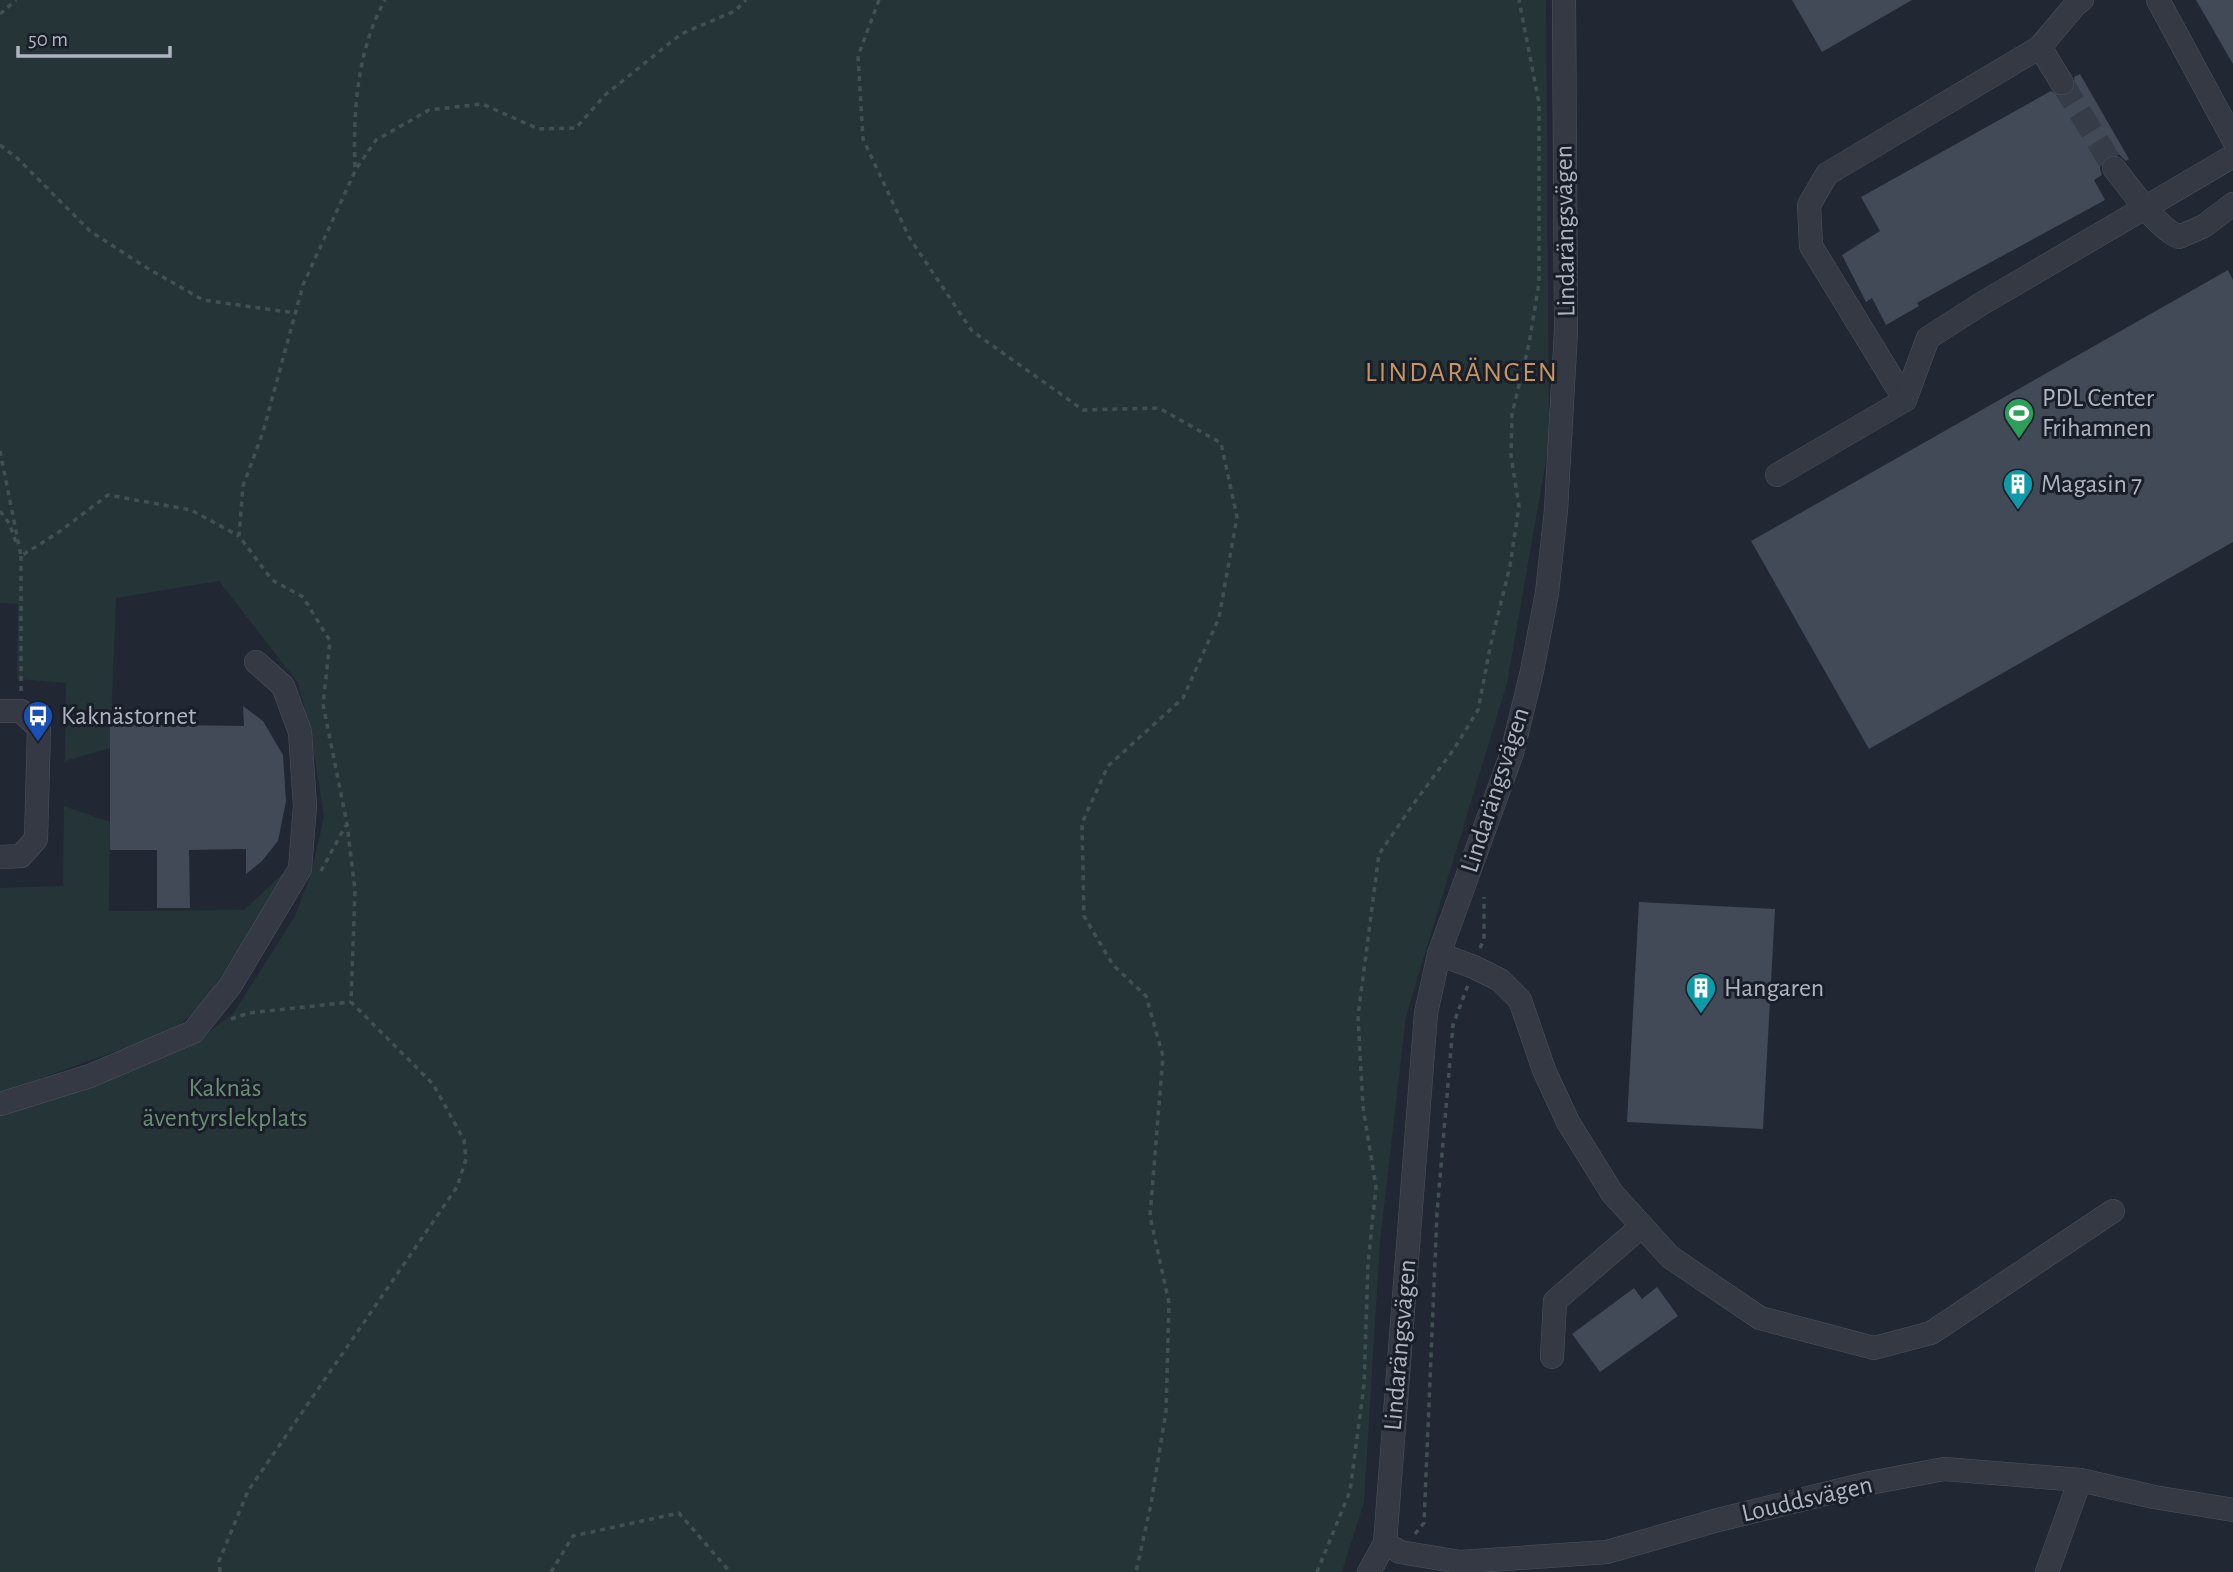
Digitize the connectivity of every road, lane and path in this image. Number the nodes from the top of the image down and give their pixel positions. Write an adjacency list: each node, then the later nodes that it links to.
1 (16, 0): 9 (path)
2 (385, 0): 15 (path)
3 (747, 0): 15 (path)
4 (879, 0): 43 (path)
5 (1519, 0): 44 (path)
6 (1564, 0): 29 (street, Lindarängsvägen)
7 (2082, 0): 10 (street)
8 (2158, 0): 12 (street)
9 (0, 14)
10 (2040, 47): 11 (street); 20 (street)
11 (2062, 83)
12 (2233, 139)
13 (0, 145): 19 (path)
14 (2233, 156): 18 (street)
15 (356, 169): 19 (path)
16 (2114, 169): 18 (street)
17 (2233, 204): 18 (street)
18 (2147, 208): 20 (street)
19 (295, 313): 24 (path)
20 (1905, 400): 22 (street)
21 (0, 451): 25 (path)
22 (1777, 475)
23 (0, 511): 25 (path)
24 (239, 536): 25 (path); 31 (path)
25 (21, 556): 27 (path)
26 (257, 662): 33 (street)
27 (11, 711): 28 (street)
28 (0, 856)
29 (1439, 954): 30 (street); 39 (street, Lindarängsvägen)
30 (1474, 967): 35 (street); 39 (path, Lindarängsvägen)
31 (351, 1002): 32 (path); 40 (path)
32 (227, 1021)
33 (0, 1104)
34 (2113, 1210): 35 (street)
35 (1642, 1226): 36 (street)
36 (1552, 1357)
37 (2080, 1480): 38 (street, Louddsvägen); 39 (street, Louddsvägen); 46 (street)
38 (2233, 1510)
39 (1393, 1548): 45 (street, Lindarängsvägen)
40 (220, 1572)
41 (551, 1572): 42 (path)
42 (730, 1572)
43 (1136, 1572)
44 (1317, 1572)
45 (1368, 1572)
46 (2047, 1572)

